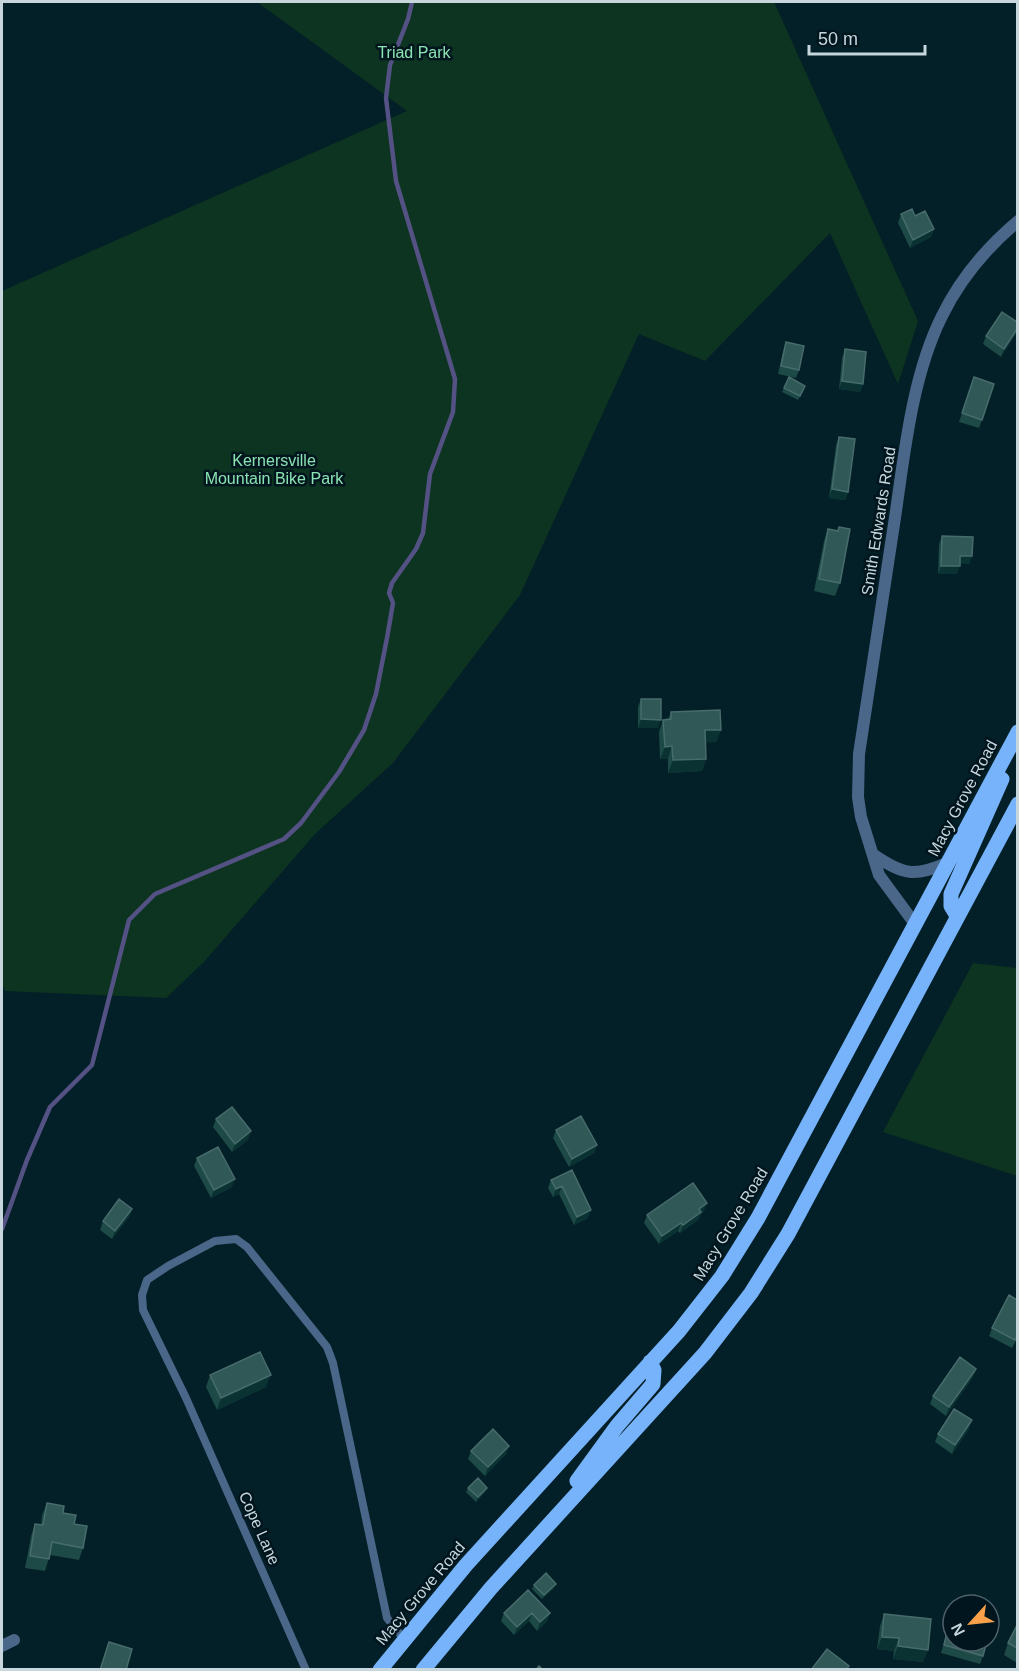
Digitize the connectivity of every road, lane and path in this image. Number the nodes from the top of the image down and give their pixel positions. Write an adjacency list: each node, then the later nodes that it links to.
1 (1017, 221): 5 (street, Smith Edwards Road)
2 (1017, 732): 6 (main road, Macy Grove Road)
3 (1017, 743): 7 (main road)
4 (1017, 804): 7 (main road)
5 (874, 855): 6 (street); 8 (street, Smith Edwards Road)
6 (947, 863): 8 (main road, Macy Grove Road)
7 (957, 916): 10 (main road)
8 (915, 924): 9 (main road, Macy Grove Road)
9 (650, 1362): 10 (main road); 11 (main road, Macy Grove Road)
10 (533, 1542): 16 (main road)
11 (404, 1639): 14 (lane, Cope Lane); 15 (main road, Macy Grove Road)
12 (14, 1640): 13 (street)
13 (2, 1646)
14 (306, 1670)
15 (380, 1670)
16 (423, 1670)

